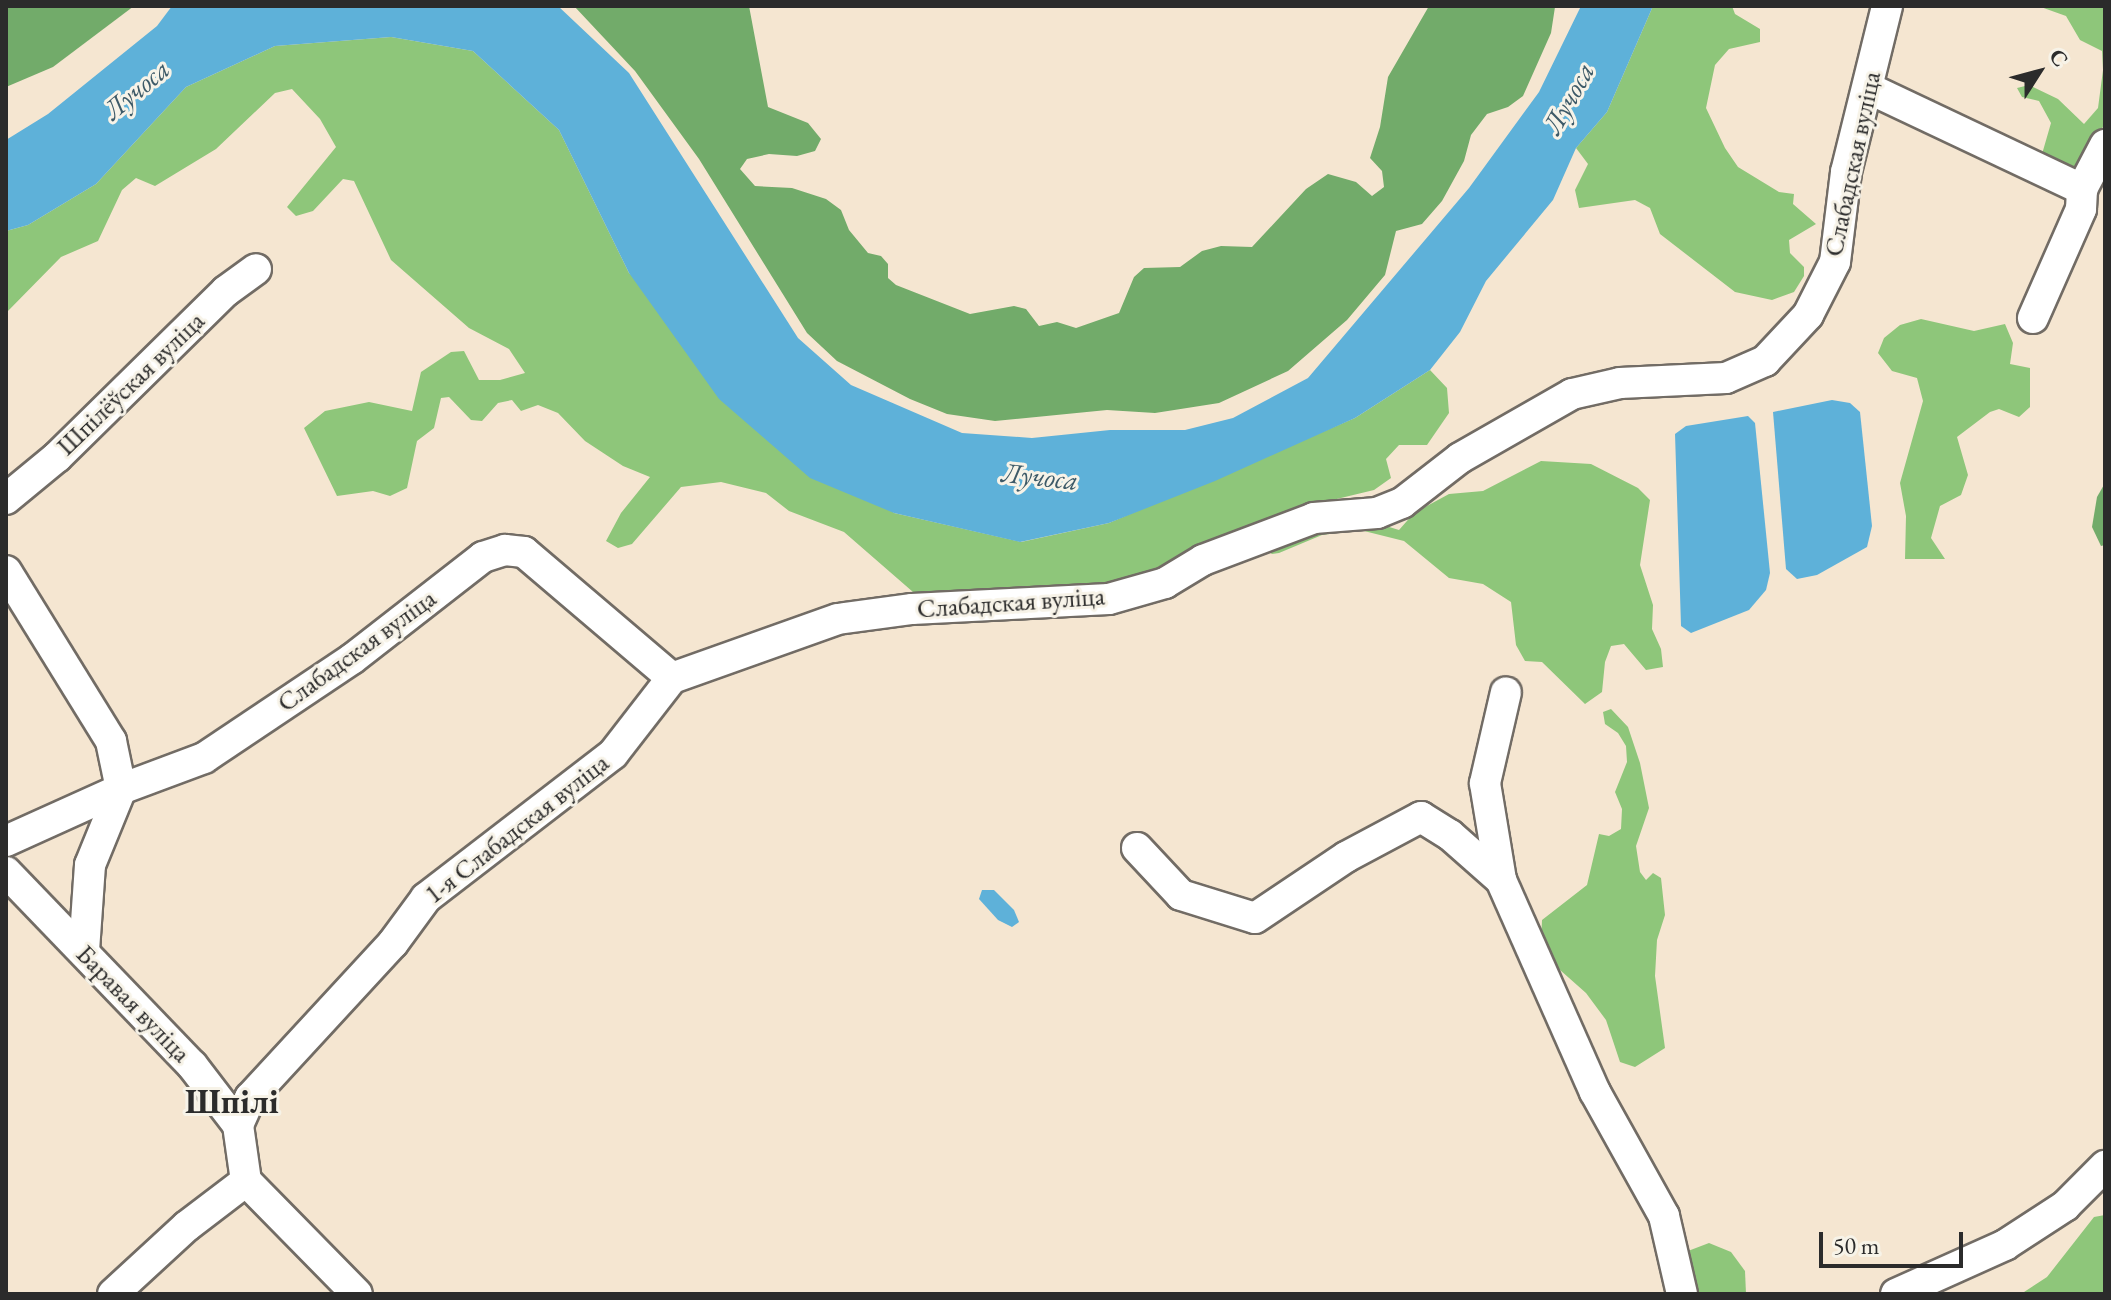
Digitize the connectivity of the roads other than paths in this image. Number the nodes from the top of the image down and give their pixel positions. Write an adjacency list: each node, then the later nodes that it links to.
1 (1887, 6): 2 (street, Слабадская вуліца)
2 (1868, 88): 4 (street); 9 (street, Слабадская вуліца)
3 (2105, 145): 4 (street)
4 (2082, 189): 6 (street)
5 (256, 269): 7 (street, Шпілёўская вуліца)
6 (2033, 318)
7 (6, 499)
8 (6, 571): 11 (street)
9 (672, 678): 11 (street, Слабадская вуліца); 17 (street, 1-я Слабадская вуліца)
10 (1506, 692): 15 (street)
11 (121, 789): 12 (street, Слабадская вуліца); 16 (street)
12 (6, 841)
13 (1137, 848): 15 (street)
14 (6, 872): 16 (street, Баравая вуліца)
15 (1501, 880): 22 (street)
16 (84, 951): 17 (street, Баравая вуліца)
17 (238, 1125): 19 (street, Баравая вуліца)
18 (2105, 1166): 23 (street)
19 (246, 1181): 20 (street); 21 (street)
20 (113, 1294)
21 (357, 1294)
22 (1682, 1294)
23 (1896, 1294)

